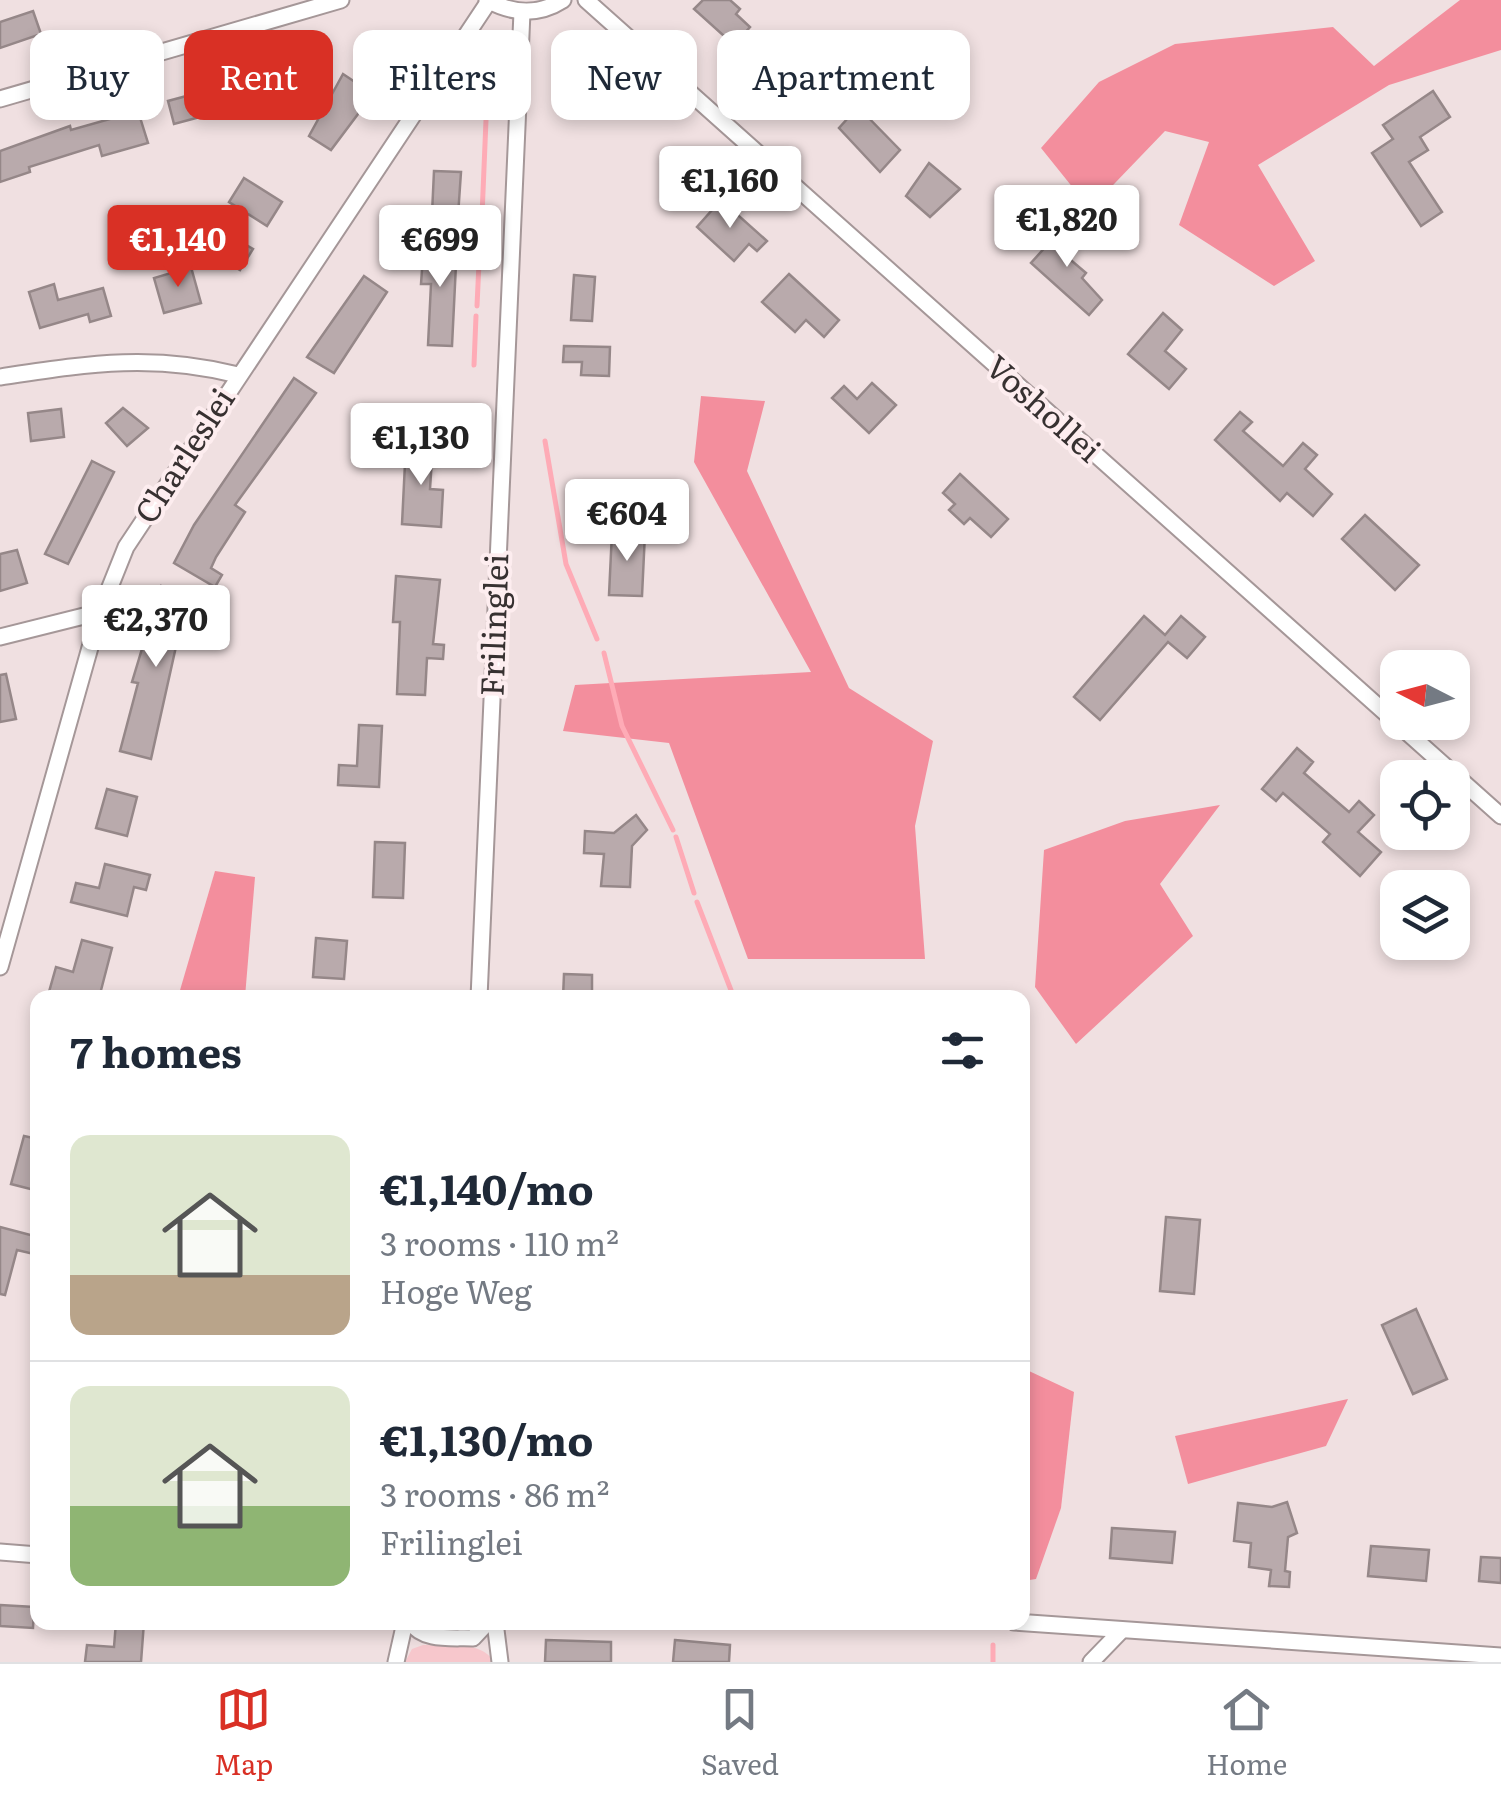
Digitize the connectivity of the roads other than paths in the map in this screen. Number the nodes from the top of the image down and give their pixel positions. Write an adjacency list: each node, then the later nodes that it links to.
1 (340, 0): 6 (street)
2 (564, 0): 5 (street)
3 (586, 0): 11 (street, Voshollei)
4 (488, 1): 5 (street); 7 (street, Charleslei)
5 (522, 12): 13 (street, Frilinglei)
6 (0, 99)
7 (238, 375): 8 (street); 9 (street, Charleslei)
8 (0, 377)
9 (100, 612): 10 (street); 12 (street, Charleslei)
10 (0, 637)
11 (1501, 816)
12 (0, 968)
13 (479, 990)
14 (0, 1552): 15 (street)
15 (30, 1554)
16 (1030, 1623): 21 (street)
17 (406, 1630): 23 (street)
18 (417, 1630): 19 (street)
19 (482, 1630)
20 (493, 1630): 24 (street)
21 (1122, 1630): 22 (street); 25 (street)
22 (1501, 1656)
23 (396, 1662)
24 (500, 1662)
25 (1091, 1662)

